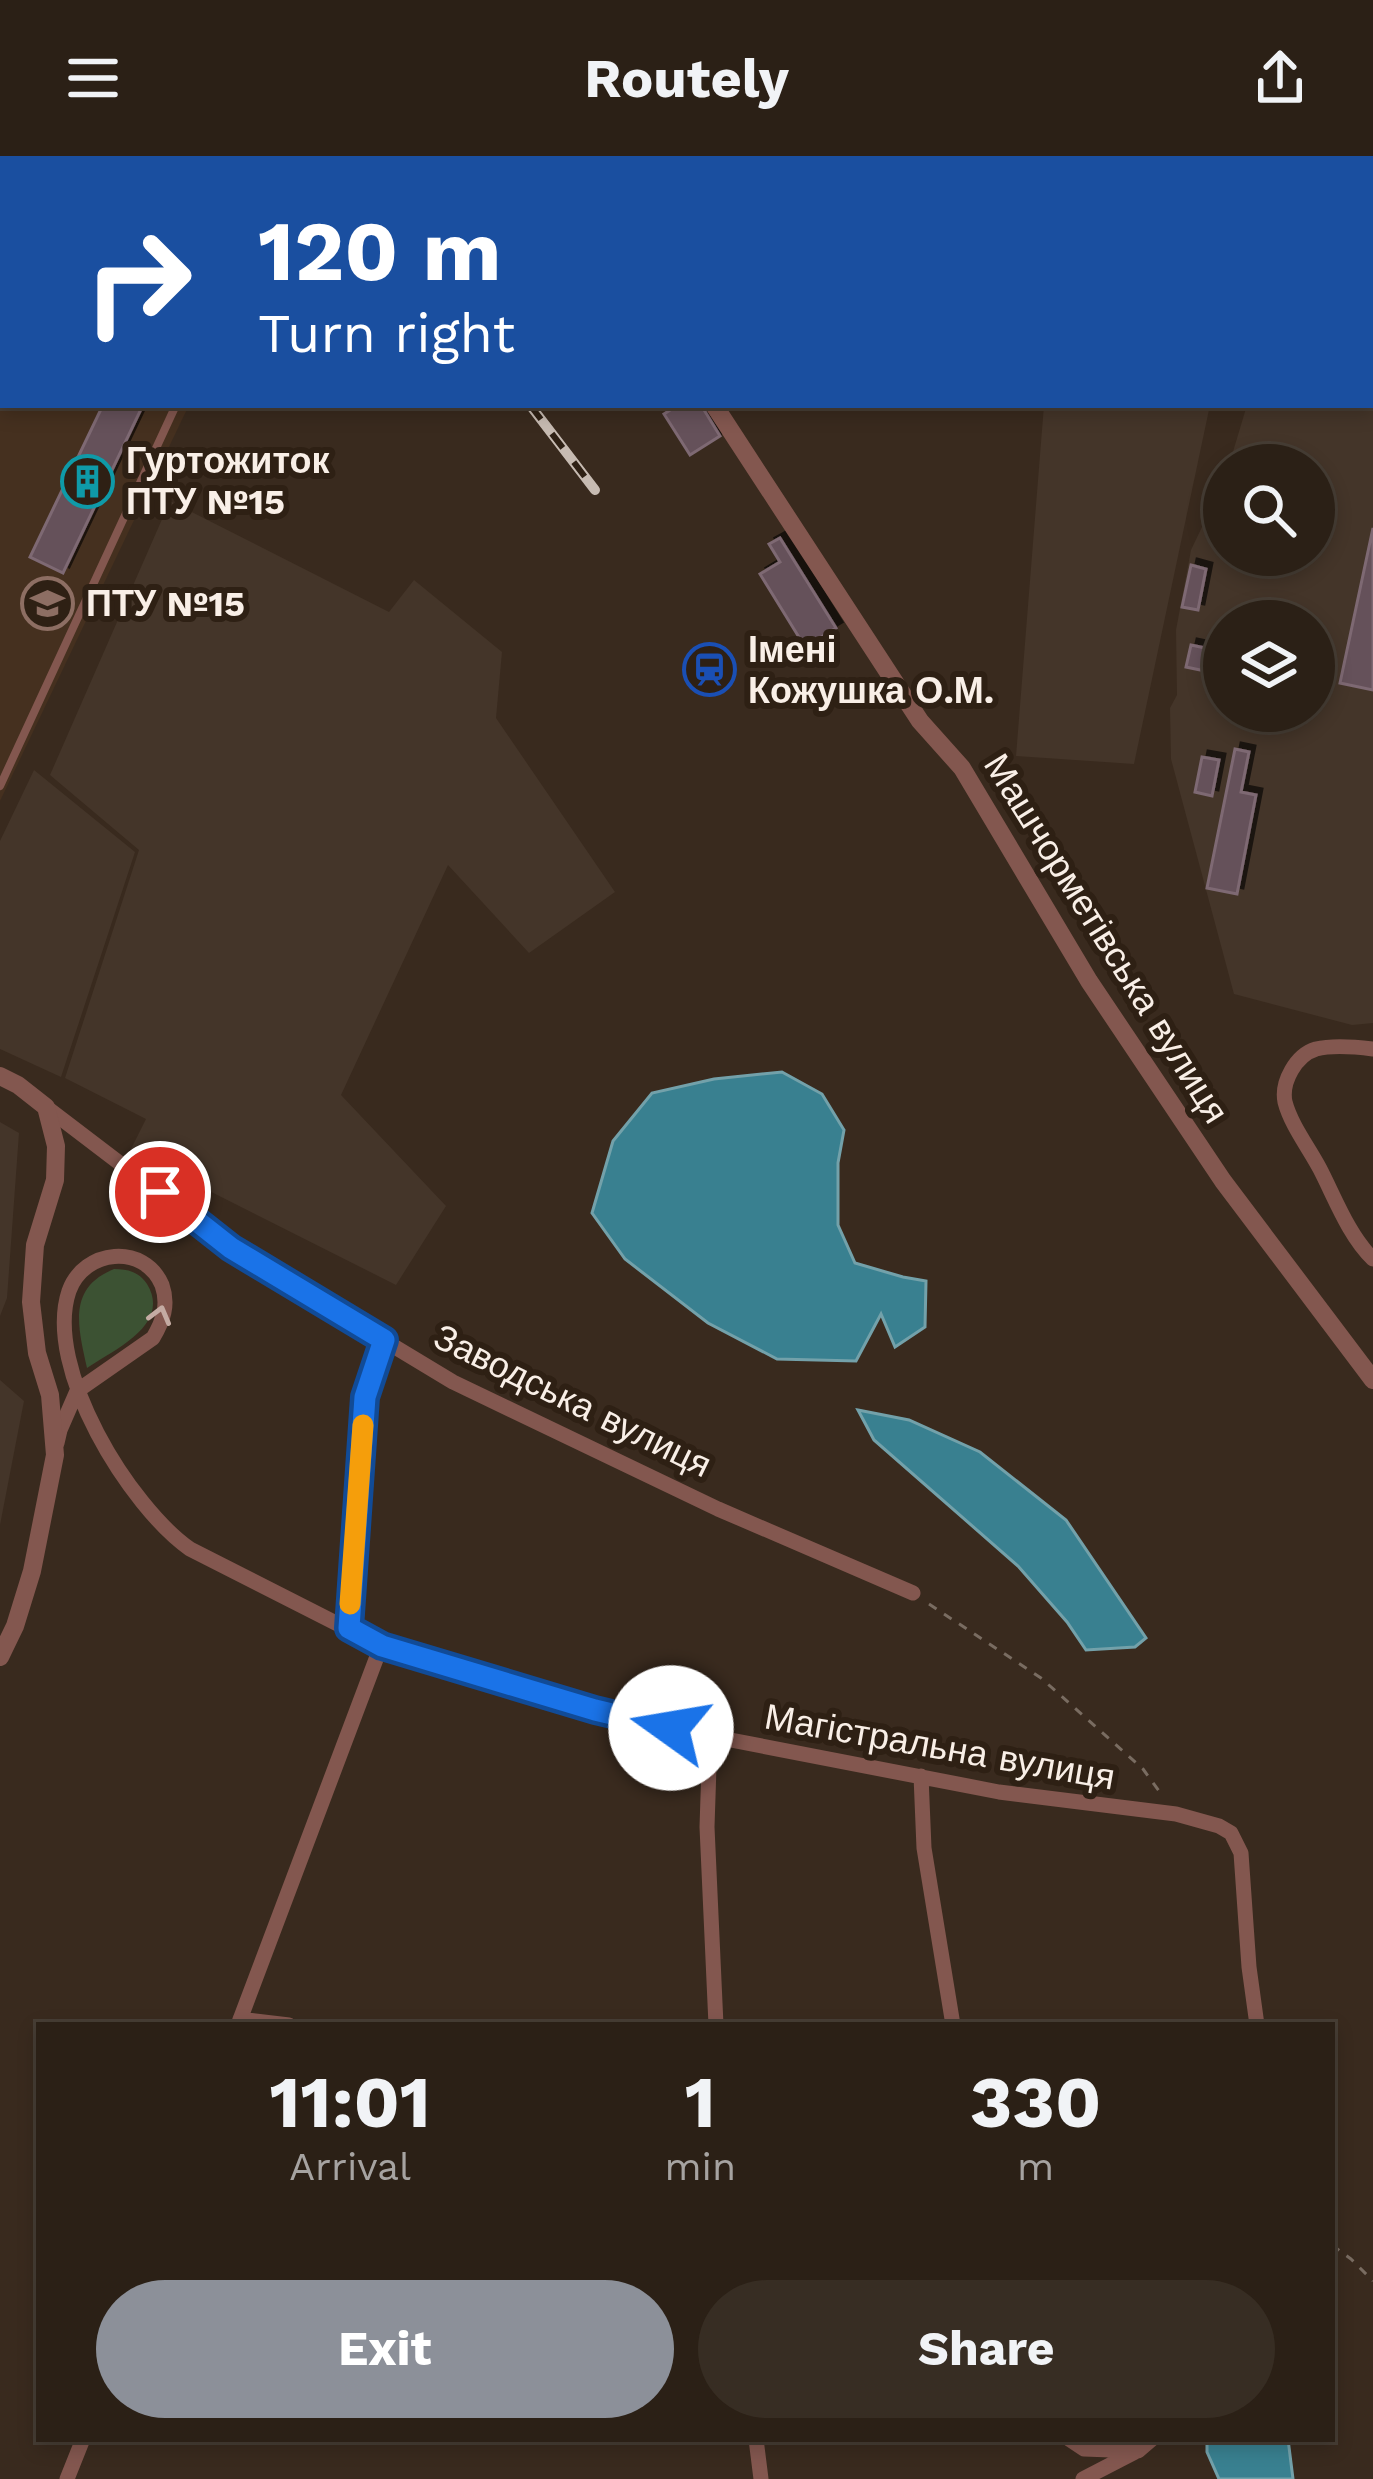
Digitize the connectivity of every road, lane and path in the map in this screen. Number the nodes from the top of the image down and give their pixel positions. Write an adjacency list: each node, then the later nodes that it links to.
1 (175, 408): 3 (lane)
2 (716, 408): 9 (street, Машчорметівська вулиця)
3 (0, 786)
4 (1373, 1048): 7 (street)
5 (0, 1076): 6 (street, Заводська вулиця)
6 (46, 1107): 8 (street, Заводська вулиця); 11 (street)
7 (1373, 1259)
8 (384, 1340): 12 (street, Заводська вулиця); 13 (street)
9 (1373, 1380)
10 (77, 1391): 10 (street, one-way to 10); 11 (street); 13 (street, Магістральна вулиця)
11 (55, 1455): 15 (street)
12 (913, 1593): 18 (path)
13 (349, 1628): 14 (street, Магістральна вулиця)
14 (382, 1646): 16 (street, Магістральна вулиця); 19 (street)
15 (0, 1657)
16 (710, 1736): 17 (street, Магістральна вулиця); 20 (street)
17 (921, 1776): 18 (street, Магістральна вулиця); 21 (street)
18 (1176, 1814): 22 (street, Магістральна вулиця)
19 (239, 2022)
20 (716, 2022)
21 (953, 2022)
22 (1257, 2022)
23 (1335, 2247): 24 (path)
24 (1373, 2281)
25 (81, 2442): 29 (street)
26 (755, 2442): 30 (street)
27 (1074, 2442): 28 (street)
28 (1145, 2445): 31 (street)
29 (67, 2479)
30 (761, 2479)
31 (1083, 2479)

